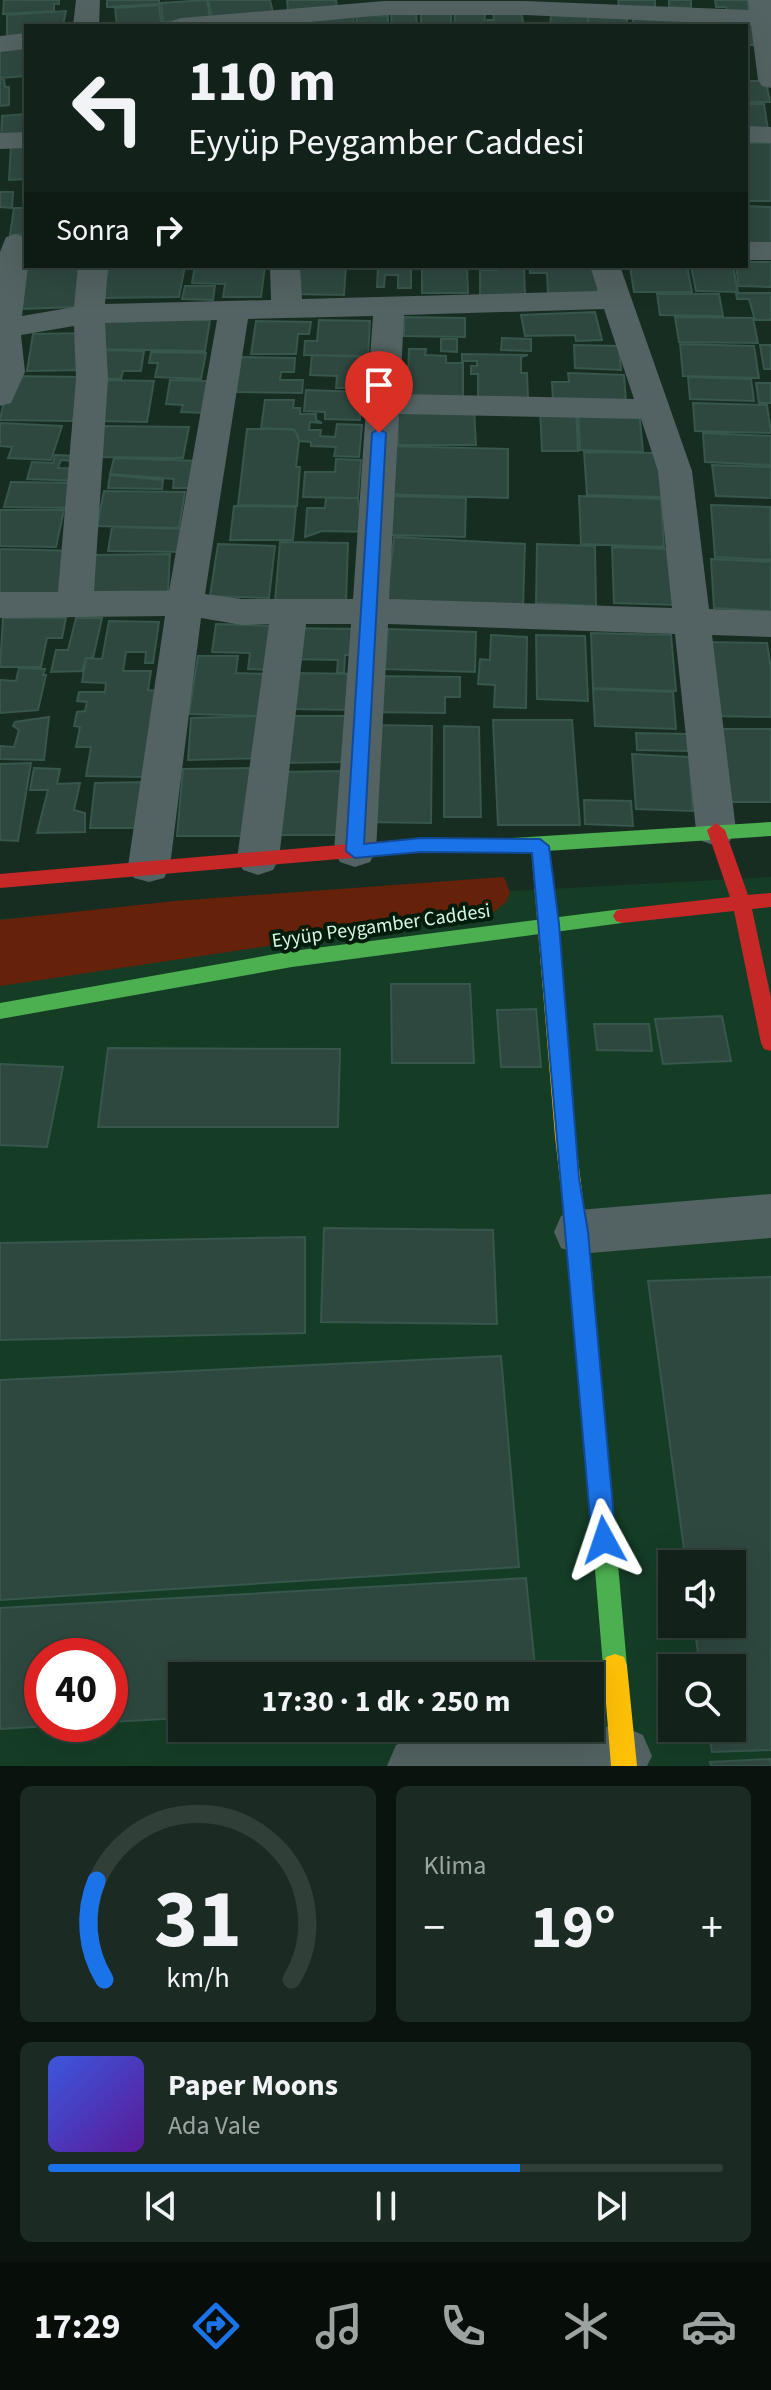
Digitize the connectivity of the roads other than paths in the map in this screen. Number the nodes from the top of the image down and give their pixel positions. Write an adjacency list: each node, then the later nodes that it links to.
1 (88, 0): 5 (street)
2 (528, 11): 3 (street); 4 (street)
3 (282, 14): 6 (street)
4 (764, 19): 10 (street)
5 (86, 24)
6 (198, 24)
7 (24, 41): 8 (street)
8 (0, 44)
9 (748, 75): 10 (street)
10 (771, 78)
11 (748, 134): 12 (street)
12 (771, 135)
13 (24, 140): 14 (street)
14 (0, 141)
15 (14, 243): 26 (street)
16 (748, 251): 17 (street)
17 (771, 251)
18 (93, 268): 25 (street)
19 (285, 268): 24 (street)
20 (606, 268): 21 (street)
21 (616, 300): 22 (street); 29 (street)
22 (389, 305): 24 (street); 28 (street)
23 (234, 309): 24 (street); 25 (street); 30 (street)
24 (287, 309)
25 (89, 314): 26 (street); 31 (street)
26 (2, 329): 27 (street)
27 (0, 396)
28 (380, 404): 29 (street); 34 (street)
29 (654, 409): 35 (street)
30 (185, 603): 31 (street); 33 (street); 42 (street)
31 (75, 604): 32 (street)
32 (0, 605)
33 (289, 611): 34 (street); 41 (street)
34 (369, 611): 35 (street); 40 (street)
35 (690, 620): 36 (street); 38 (street)
36 (771, 624)
37 (771, 829): 38 (main road)
38 (716, 830): 39 (main road); 45 (main road)
39 (540, 846): 40 (main road); 46 (main road)
40 (355, 851): 41 (main road)
41 (258, 859): 42 (main road)
42 (149, 866): 43 (main road)
43 (0, 881)
44 (771, 900): 45 (main road, Eyyüp Peygamber Caddesi)
45 (741, 902): 46 (main road, Eyyüp Peygamber Caddesi); 48 (main road)
46 (550, 924): 47 (main road, Eyyüp Peygamber Caddesi); 50 (main road)
47 (0, 1011)
48 (771, 1043)
49 (771, 1216): 50 (street)
50 (578, 1232): 51 (main road)
51 (623, 1761): 52 (street)
52 (417, 1766)

